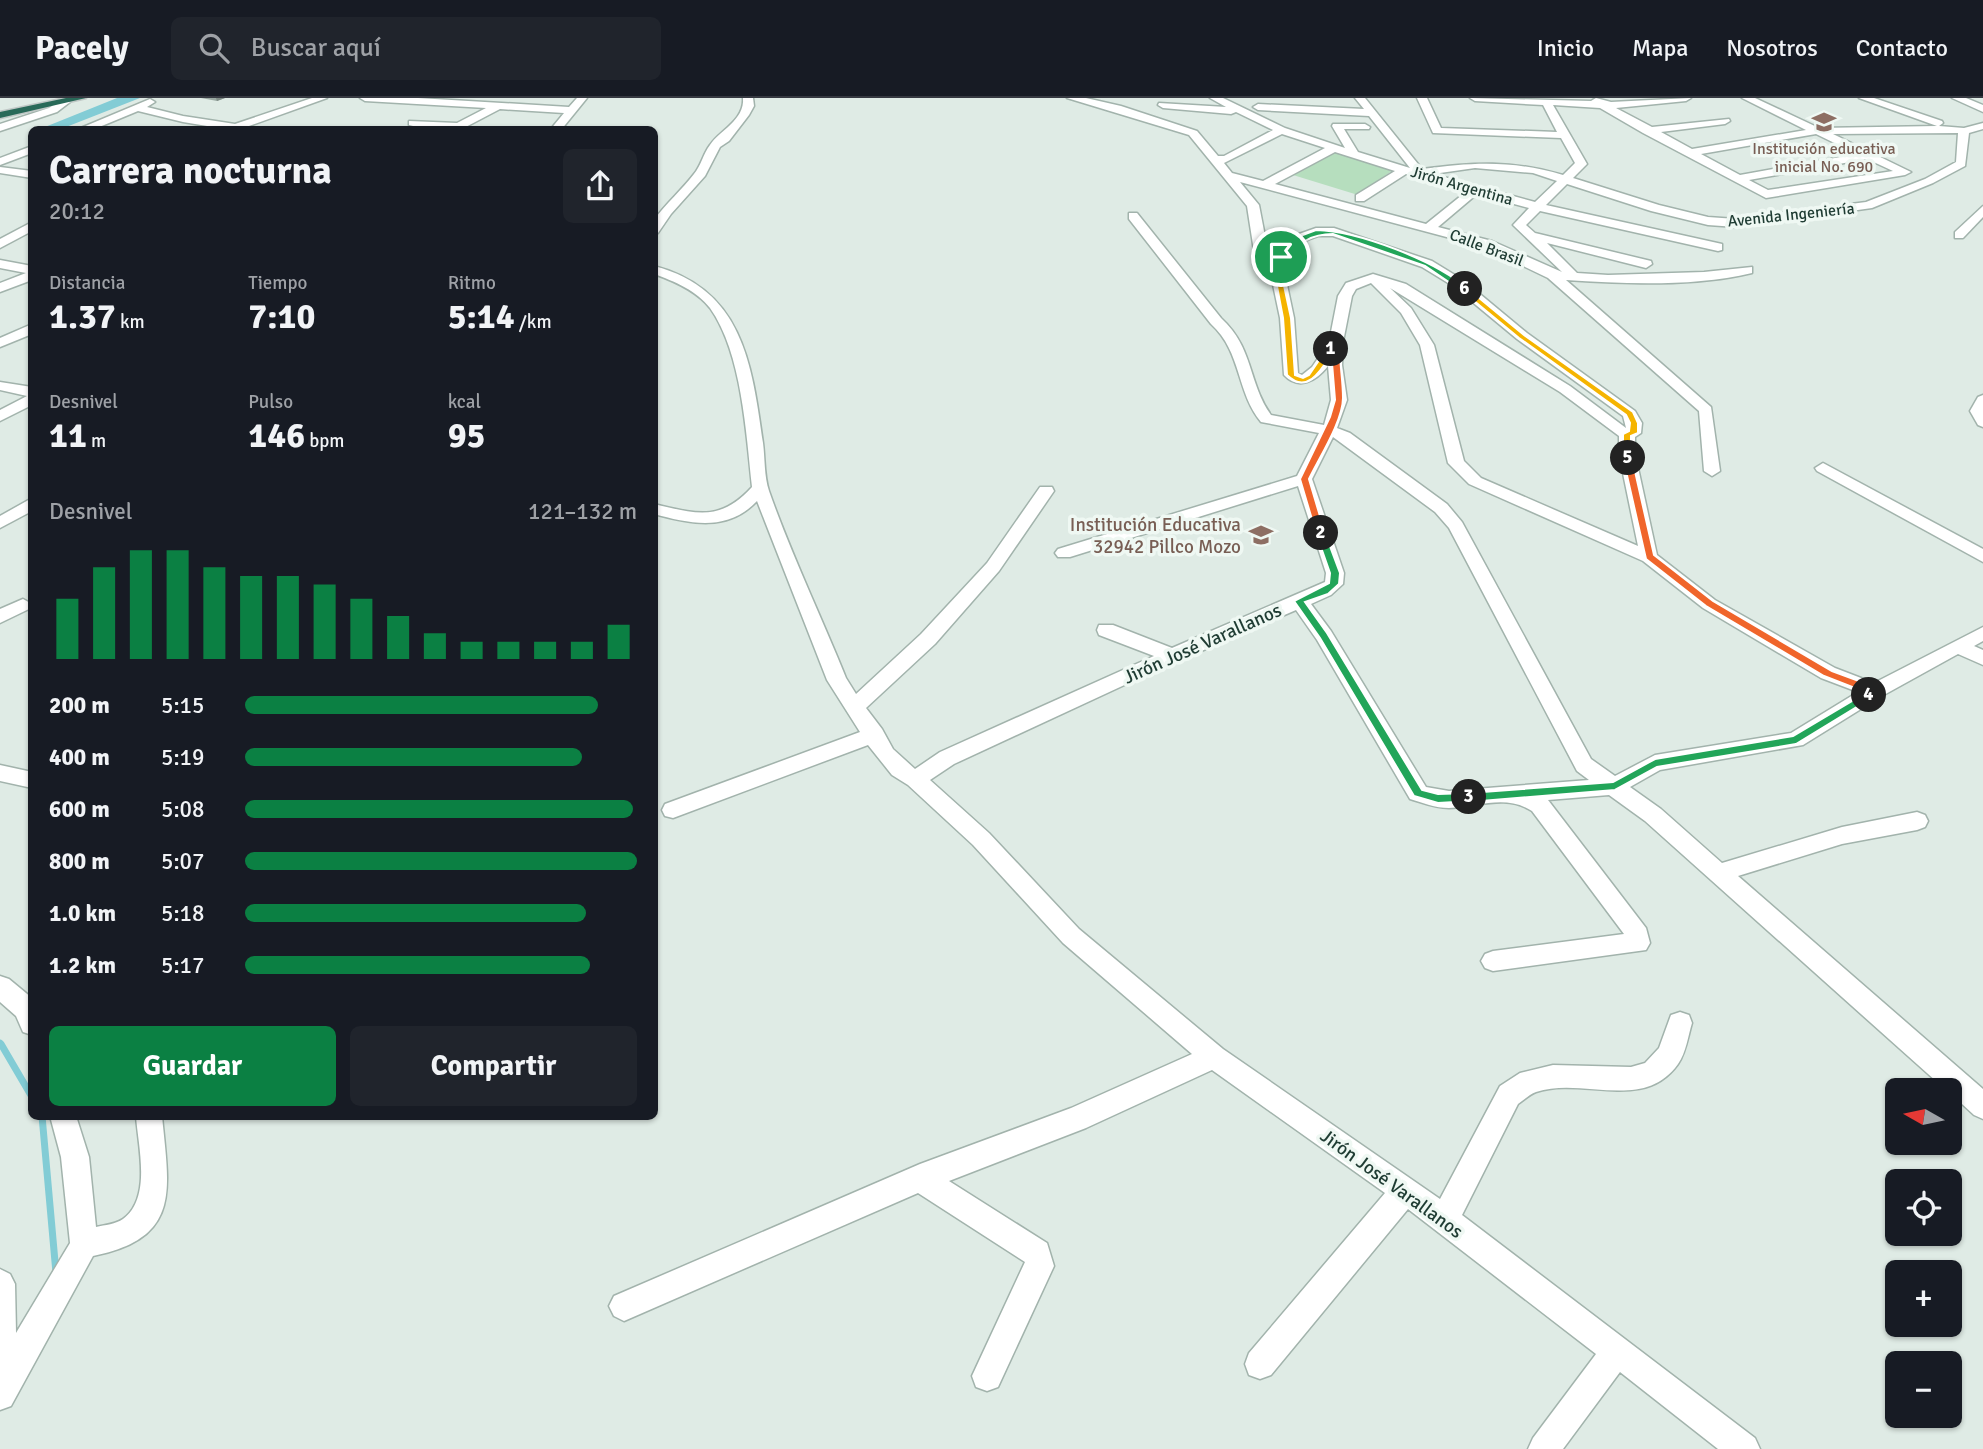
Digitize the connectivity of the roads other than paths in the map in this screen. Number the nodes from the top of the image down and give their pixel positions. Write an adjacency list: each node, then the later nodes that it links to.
1 (37, 98): 25 (street)
2 (80, 98): 23 (highway)
3 (159, 98): 28 (street)
4 (323, 98): 41 (street)
5 (365, 98): 26 (street)
6 (534, 98): 30 (street)
7 (582, 98): 30 (street)
8 (748, 98): 75 (street)
9 (1072, 98): 35 (street)
10 (1215, 98): 31 (street, Jirón Argentina)
11 (1360, 98): 32 (street)
12 (1422, 98): 53 (street)
13 (1475, 98): 20 (street)
14 (1525, 98): 20 (street)
15 (1658, 98): 22 (street)
16 (1686, 98): 22 (street)
17 (1746, 98): 52 (street)
18 (1864, 98): 50 (street)
19 (1957, 98): 29 (street)
20 (1547, 100): 22 (street); 53 (street)
21 (1166, 101): 31 (street); 35 (street)
22 (1607, 101): 51 (street)
23 (65, 102): 25 (highway); 47 (street)
24 (1258, 102): 31 (street); 32 (street)
25 (47, 106): 33 (highway)
26 (499, 106): 27 (street); 43 (street)
27 (516, 106): 30 (street); 44 (street)
28 (136, 107): 34 (street); 38 (street)
29 (1983, 109)
30 (572, 110): 45 (street)
31 (1243, 113): 49 (street, Jirón Argentina)
32 (1373, 113): 48 (street)
33 (0, 115)
34 (186, 119): 39 (street); 40 (street)
35 (1151, 120): 59 (street)
36 (1725, 121): 51 (street)
37 (413, 123): 42 (street)
38 (91, 126)
39 (171, 126)
40 (223, 126)
41 (239, 126)
42 (438, 126)
43 (458, 126)
44 (484, 126)
45 (558, 126)
46 (1983, 126): 50 (street)
47 (0, 128)
48 (1385, 128): 57 (street); 63 (street)
49 (1281, 130): 54 (street, Jirón Argentina); 59 (street)
50 (1958, 130): 52 (street); 72 (street, Avenida Ingeniería)
51 (1647, 131): 56 (street)
52 (1816, 131): 56 (street); 58 (street)
53 (1565, 135): 66 (street)
54 (1335, 147): 57 (street, Jirón Argentina); 68 (street)
55 (28, 151): 60 (street)
56 (1688, 153): 67 (street)
57 (1354, 154): 61 (street, Jirón Argentina)
58 (1869, 155): 67 (street); 67 (street)
59 (1213, 159): 65 (street)
60 (0, 162)
61 (1405, 169): 63 (street, Jirón Argentina); 70 (street)
62 (0, 170): 64 (street)
63 (1418, 173): 66 (street, Avenida Ingeniería); 69 (street, Jirón Argentina)
64 (28, 174)
65 (1231, 176): 68 (street, Calle Brasil); 83 (street)
66 (1566, 178): 71 (street); 72 (street, Avenida Ingeniería)
67 (1737, 179)
68 (1263, 186): 76 (street, Calle Brasil)
69 (1476, 189): 71 (street, Jirón Argentina); 76 (street)
70 (1360, 198)
71 (1538, 207): 78 (street); 82 (street, Jirón Argentina)
72 (1655, 208): 82 (street)
73 (1983, 210): 79 (street)
74 (1133, 216): 102 (street)
75 (658, 224)
76 (1430, 227): 89 (street, Calle Brasil)
77 (28, 228): 80 (street)
78 (1532, 235): 82 (street); 90 (street)
79 (1959, 235)
80 (0, 244)
81 (1718, 247): 82 (street, Jirón Argentina)
82 (1647, 254): 86 (street, Calle Brasil); 90 (street, Calle Brasil)
83 (1281, 257): 94 (street); 103 (street)
84 (0, 264): 85 (street)
85 (28, 270)
86 (1747, 270)
87 (28, 271): 92 (street)
88 (658, 271): 107 (street)
89 (1553, 275): 90 (street, Calle Brasil); 105 (street)
90 (1573, 276)
91 (1373, 278): 94 (street); 103 (street); 114 (street)
92 (0, 288)
93 (28, 330): 95 (street)
94 (1336, 342): 102 (street)
95 (0, 343)
96 (0, 386): 97 (street)
97 (28, 392)
98 (28, 400): 100 (street)
99 (1983, 400): 101 (street)
100 (0, 416)
101 (1983, 422)
102 (1328, 430): 106 (street); 129 (street)
103 (1627, 434): 114 (street)
104 (1823, 468): 113 (street)
105 (1712, 471)
106 (1304, 479): 112 (street); 115 (street, Jirón José Varallanos)
107 (760, 488): 110 (street); 124 (street)
108 (1046, 491): 124 (street)
109 (28, 506): 111 (street)
110 (658, 510)
111 (0, 523)
112 (1064, 553)
113 (1983, 556)
114 (1649, 557): 123 (street)
115 (1299, 601): 121 (street, Jirón José Varallanos); 130 (street)
116 (23, 605): 117 (street)
117 (0, 617)
118 (1106, 631): 121 (street)
119 (1983, 633): 120 (street)
120 (1957, 646): 122 (street); 123 (street)
121 (1173, 656): 128 (street, Jirón José Varallanos)
122 (1983, 658)
123 (1875, 691): 129 (street)
124 (855, 707): 125 (street)
125 (875, 734): 128 (street); 131 (street)
126 (0, 773): 127 (street)
127 (28, 779)
128 (915, 779): 138 (street, Jirón José Varallanos)
129 (1615, 786): 130 (street); 133 (street)
130 (1523, 794): 134 (street)
131 (673, 810)
132 (1917, 821): 133 (street)
133 (1719, 873): 139 (street)
134 (1493, 961)
135 (0, 987): 136 (street)
136 (28, 1015)
137 (1680, 1023): 144 (street)
138 (1214, 1057): 142 (street); 143 (street, Jirón José Varallanos)
139 (1983, 1106)
140 (65, 1120): 145 (street)
141 (149, 1120): 145 (street)
142 (920, 1178): 147 (street); 150 (street)
143 (1405, 1191): 144 (street, Jirón José Varallanos); 149 (street)
144 (1445, 1220): 148 (street, Jirón José Varallanos)
145 (84, 1244): 151 (street)
146 (0, 1284): 151 (street)
147 (624, 1306)
148 (1617, 1351): 152 (street); 153 (street, Jirón José Varallanos)
149 (1260, 1364)
150 (987, 1376)
151 (1, 1391)
152 (1544, 1449)
153 (1744, 1449)

